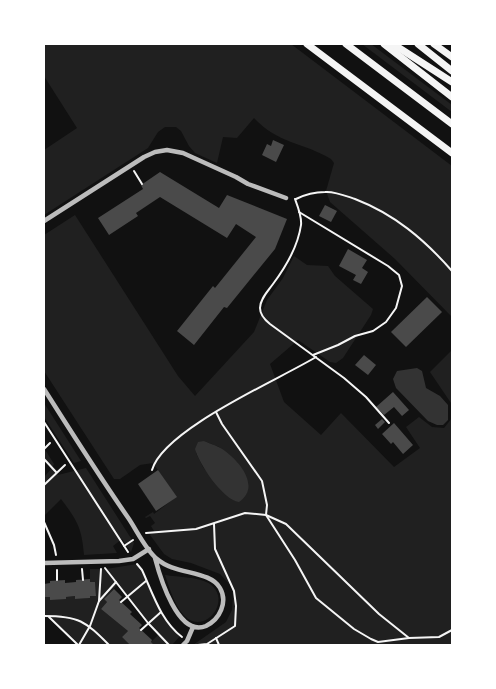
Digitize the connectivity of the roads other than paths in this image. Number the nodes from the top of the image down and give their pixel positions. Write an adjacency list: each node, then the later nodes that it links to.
1 (307, 44): 12 (highway)
2 (346, 44): 11 (highway)
3 (384, 44): 10 (highway)
4 (393, 44): 9 (highway)
5 (418, 44): 8 (highway)
6 (434, 44): 7 (highway)
7 (452, 57)
8 (452, 71)
9 (452, 82)
10 (452, 97)
11 (452, 124)
12 (452, 153)
13 (286, 198): 14 (street)
14 (44, 221)
15 (44, 389): 16 (street)
16 (149, 549): 17 (street); 18 (street)
17 (155, 558): 19 (street); 19 (street)
18 (44, 563)
19 (193, 627): 20 (street)
20 (183, 645)

